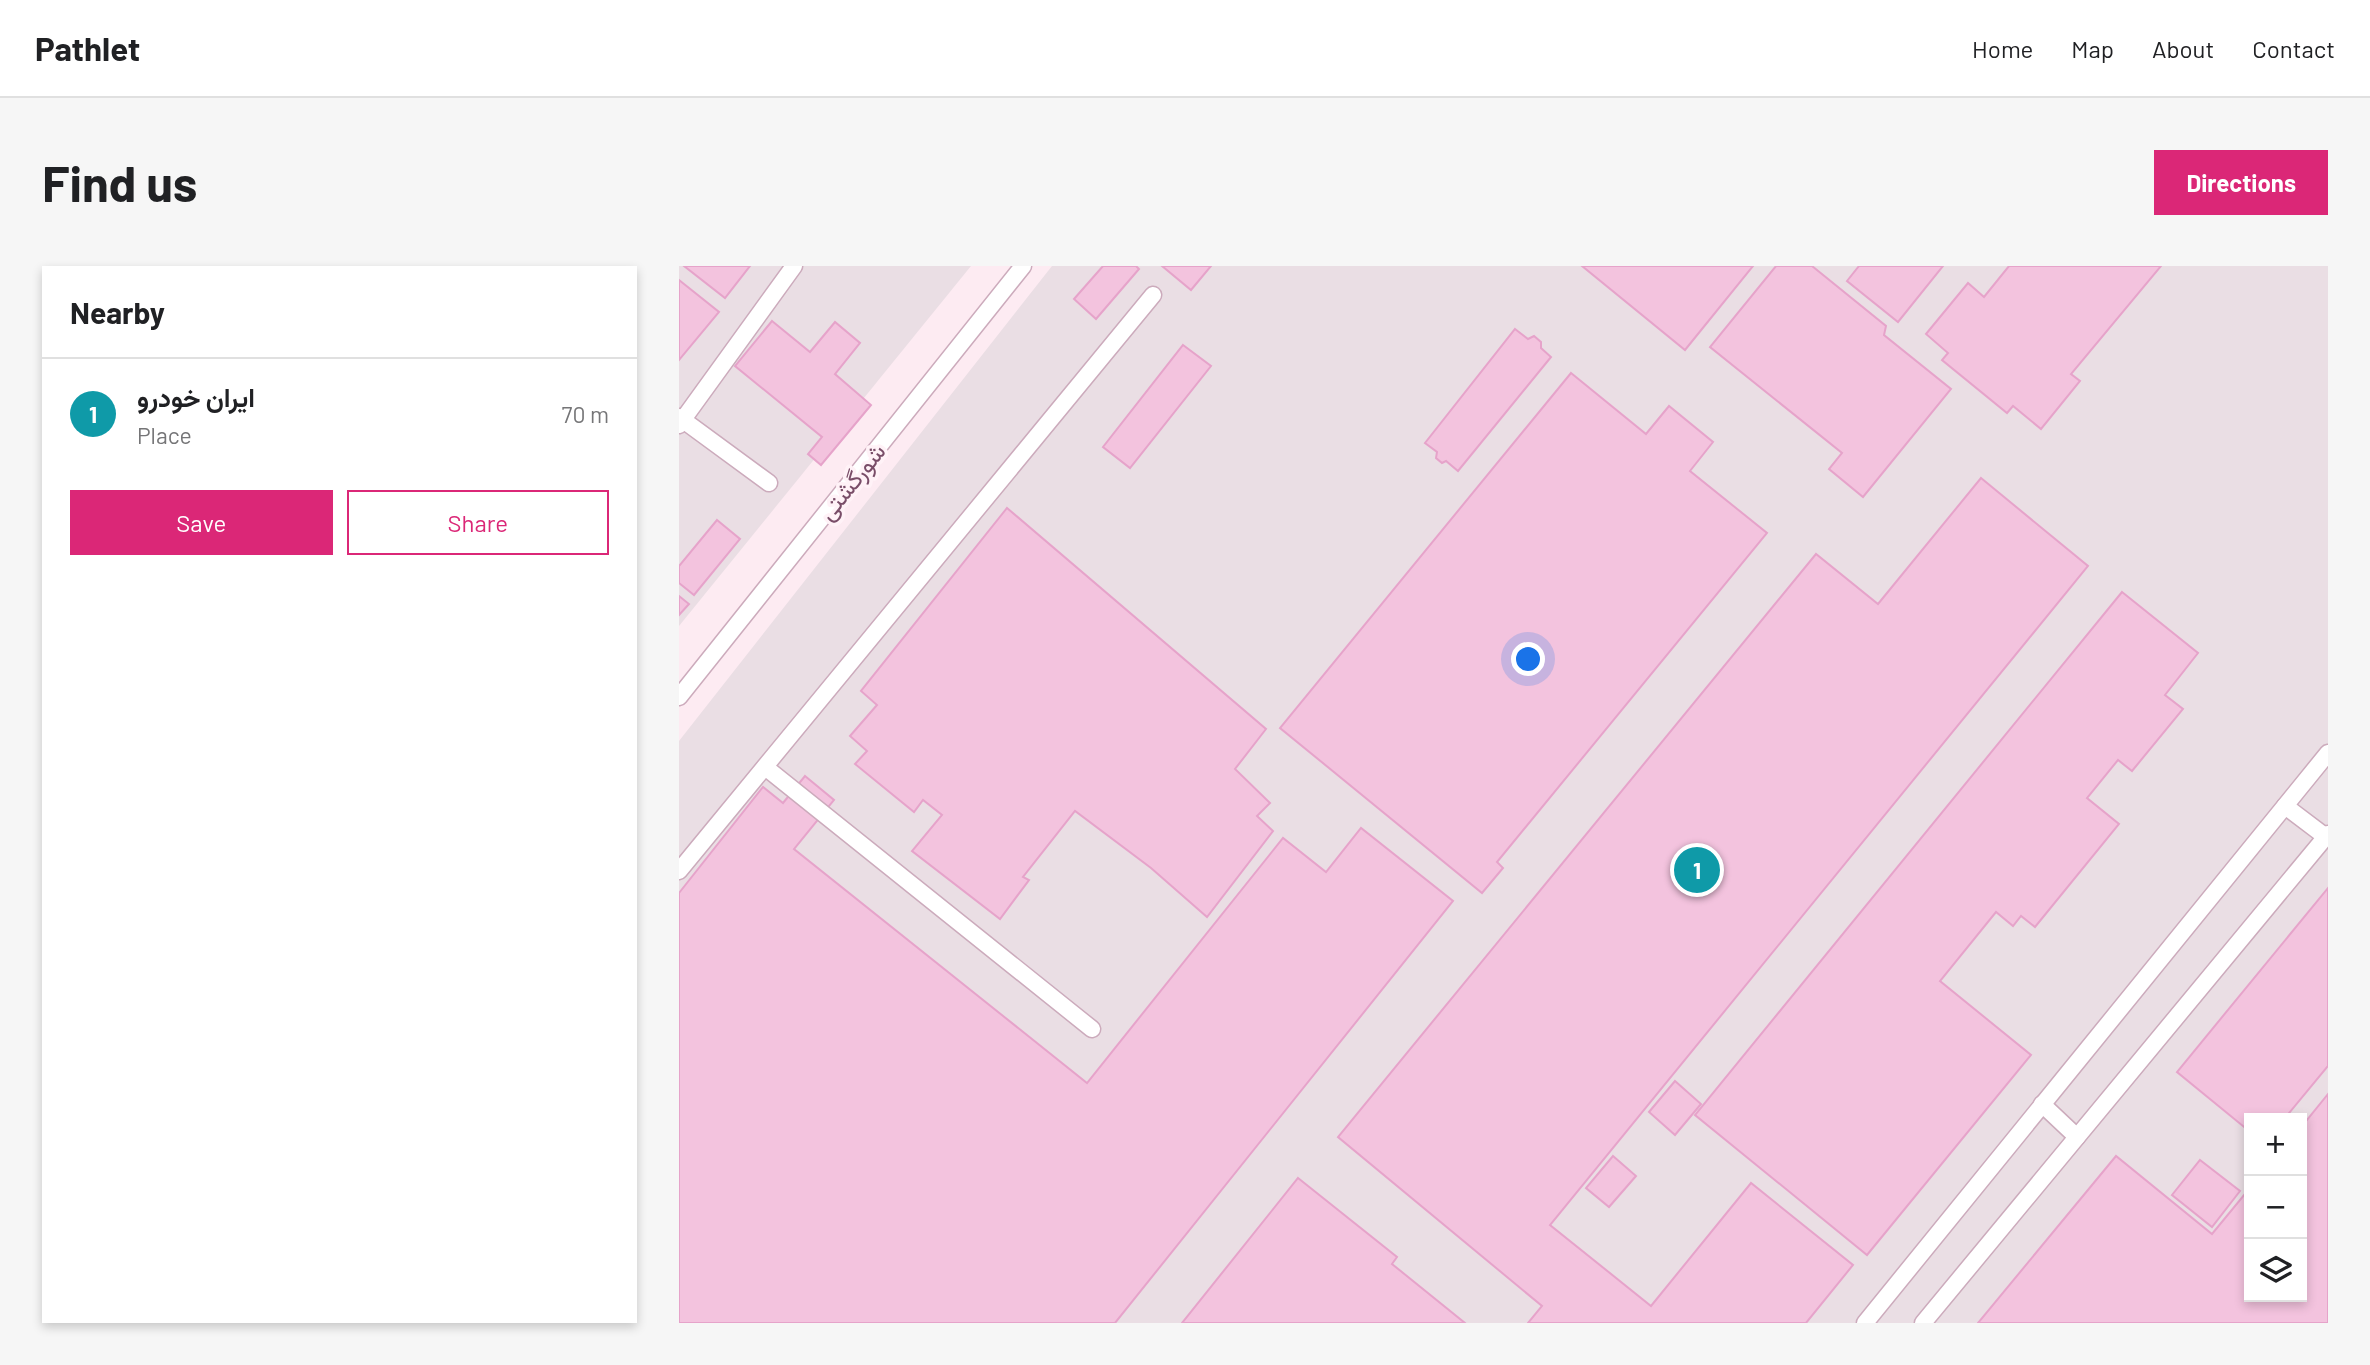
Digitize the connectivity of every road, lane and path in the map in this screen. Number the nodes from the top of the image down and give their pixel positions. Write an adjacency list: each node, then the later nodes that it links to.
1 (794, 266): 4 (lane)
2 (1023, 266): 6 (lane, شورگشتی)
3 (1153, 295): 8 (lane)
4 (680, 421): 5 (lane)
5 (769, 483)
6 (679, 697)
7 (2328, 752): 9 (lane)
8 (765, 767): 11 (lane); 12 (lane)
9 (2285, 806): 10 (lane); 13 (lane)
10 (2327, 836): 14 (lane)
11 (679, 871)
12 (1092, 1029)
13 (2042, 1104): 14 (lane); 15 (lane)
14 (2077, 1138): 16 (lane)
15 (1865, 1323)
16 (1923, 1323)

